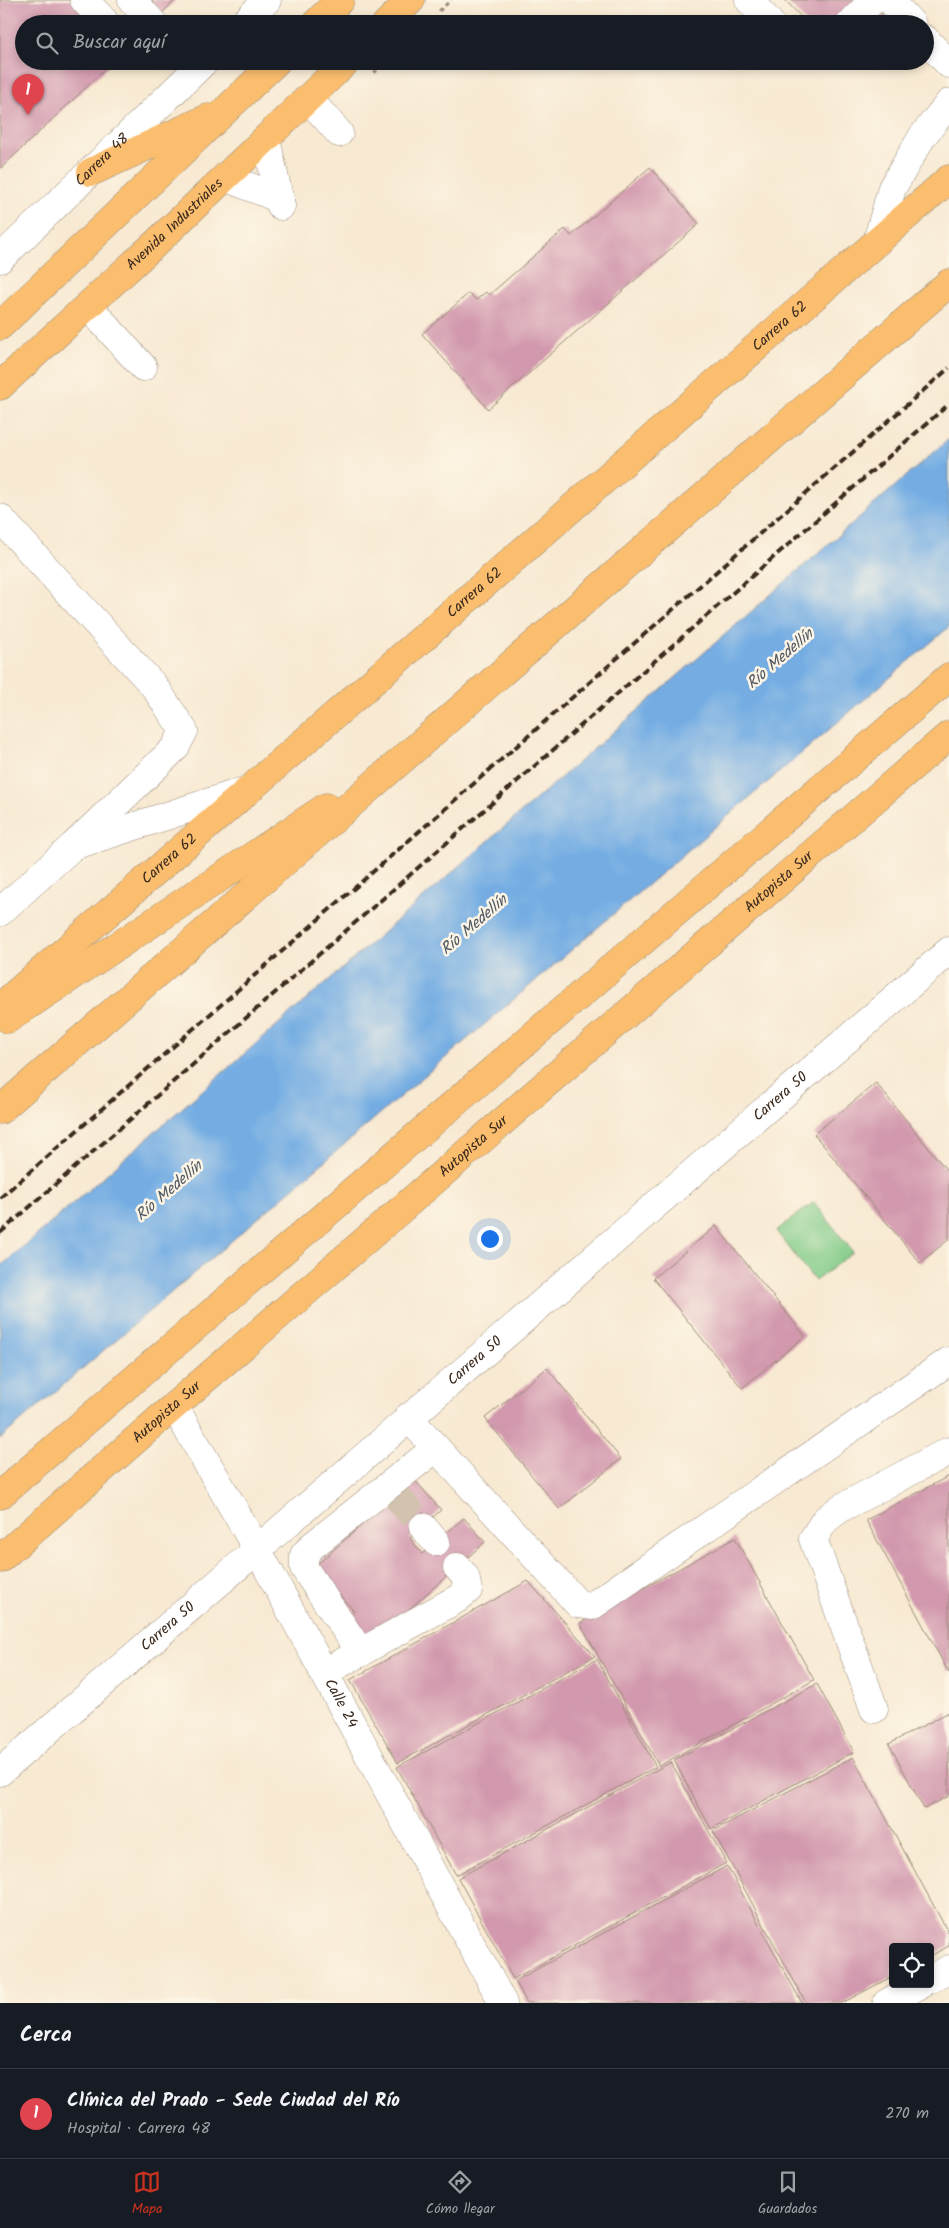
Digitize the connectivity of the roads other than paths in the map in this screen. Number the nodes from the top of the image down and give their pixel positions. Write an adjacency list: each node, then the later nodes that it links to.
1 (84, 0): 9 (street)
2 (132, 0): 10 (street)
3 (267, 0): 11 (street)
4 (340, 0): 12 (main road)
5 (411, 0): 13 (main road)
6 (749, 0): 14 (street)
7 (873, 0): 15 (street)
8 (890, 0): 16 (street)
9 (98, 15)
10 (146, 15)
11 (252, 15)
12 (325, 15)
13 (395, 15)
14 (763, 15)
15 (859, 15)
16 (904, 15)
17 (934, 48): 18 (street)
18 (949, 64)
19 (196, 70): 27 (street, Carrera 48)
20 (268, 70): 24 (main road)
21 (338, 70): 22 (main road, Avenida Industriales)
22 (308, 98): 25 (street); 26 (main road, Avenida Industriales)
23 (949, 103): 30 (street)
24 (228, 109): 27 (main road); 34 (main road)
25 (339, 132)
26 (266, 139): 28 (main road, Avenida Industriales); 28 (street)
27 (91, 172): 31 (street, Carrera 48)
28 (225, 177): 33 (main road, Avenida Industriales)
29 (949, 179): 30 (main road, Carrera 62)
30 (876, 242): 41 (main road, Carrera 62)
31 (0, 259)
32 (949, 283): 40 (main road)
33 (88, 306): 35 (street); 36 (main road, Avenida Industriales)
34 (0, 326)
35 (143, 367)
36 (0, 386)
37 (0, 518): 42 (street)
38 (949, 677): 55 (main road)
39 (949, 736): 49 (main road, Autopista Sur)
40 (421, 744): 46 (main road); 47 (main road)
41 (250, 788): 42 (street); 45 (main road, Carrera 62)
42 (73, 846): 43 (street)
43 (0, 912)
44 (949, 951): 50 (street, Carrera 50)
45 (0, 1007)
46 (0, 1024)
47 (0, 1110)
48 (949, 1361): 51 (street)
49 (174, 1406): 56 (street, Calle 24); 57 (main road, Autopista Sur)
50 (408, 1417): 51 (street); 53 (street, Carrera 50)
51 (436, 1448): 54 (street)
52 (949, 1451): 61 (street)
53 (364, 1456): 54 (street); 56 (street, Carrera 50)
54 (392, 1491): 59 (street)
55 (0, 1495)
56 (257, 1549): 60 (street, Calle 24); 62 (street, Carrera 50)
57 (0, 1560)
58 (457, 1566): 59 (street)
59 (361, 1653): 60 (street)
60 (323, 1673): 66 (street, Calle 24)
61 (874, 1708)
62 (0, 1772)
63 (949, 1969): 64 (street)
64 (934, 1978)
65 (915, 1988): 67 (street)
66 (503, 2003)
67 (887, 2003)

